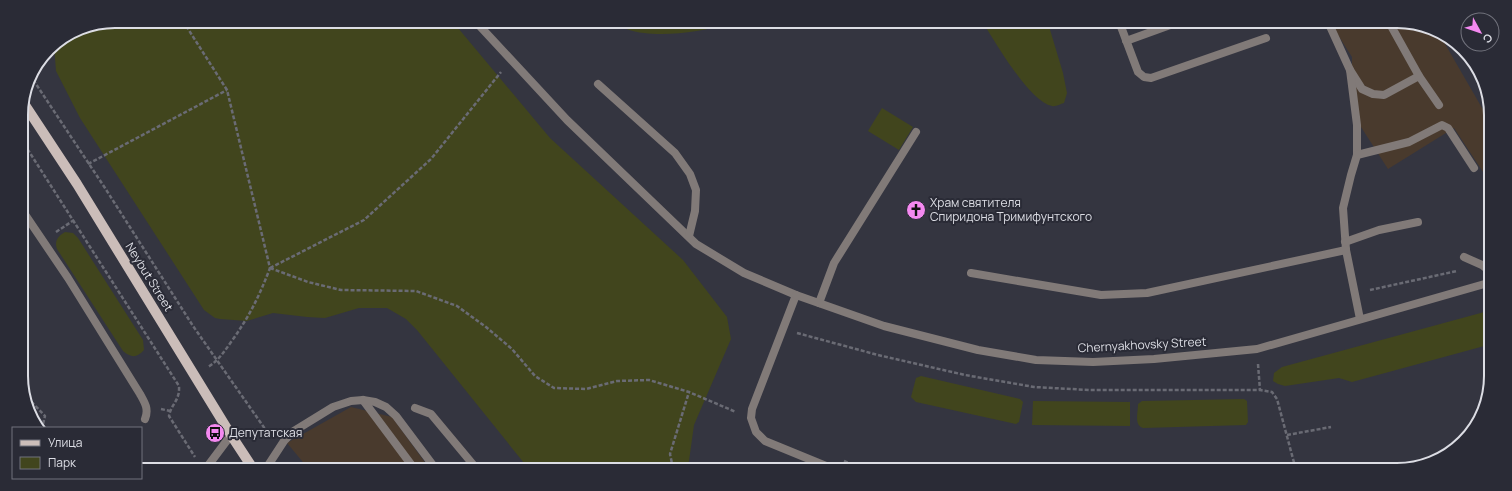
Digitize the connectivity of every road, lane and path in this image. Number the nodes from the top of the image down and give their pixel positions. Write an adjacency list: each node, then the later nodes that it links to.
1 (187, 28): 14 (path)
2 (482, 28): 9 (street, Chernyakhovsky Street)
3 (1121, 28): 8 (street)
4 (1162, 28): 8 (street)
5 (1330, 28): 10 (street)
6 (1392, 28): 11 (street)
7 (1266, 38): 8 (street)
8 (1126, 41)
9 (511, 59): 25 (street, Chernyakhovsky Street); 31 (path)
10 (1350, 70): 11 (street); 19 (street)
11 (1419, 76): 15 (street)
12 (35, 82): 20 (path)
13 (598, 84): 25 (street)
14 (227, 90): 20 (path); 31 (path)
15 (1439, 105)
16 (28, 110): 50 (main road, Neybut Street)
17 (916, 132): 36 (street)
18 (28, 150): 23 (path)
19 (1357, 155): 21 (street); 27 (street)
20 (88, 164): 40 (path)
21 (1474, 168)
22 (28, 219): 26 (street)
23 (74, 220): 26 (path); 53 (path)
24 (1418, 222): 27 (street)
25 (688, 236): 35 (street, Chernyakhovsky Street)
26 (43, 242): 47 (street)
27 (1345, 246): 32 (street); 34 (street)
28 (1464, 257): 30 (street)
29 (1484, 267): 34 (path)
30 (1484, 267)
31 (270, 268): 40 (path); 42 (path)
32 (971, 273)
33 (1484, 284): 37 (street, Chernyakhovsky Street)
34 (1355, 294): 37 (street)
35 (796, 295): 36 (street, Chernyakhovsky Street); 38 (street)
36 (819, 303): 39 (street, Chernyakhovsky Street)
37 (1360, 320): 39 (street, Chernyakhovsky Street)
38 (783, 329): 41 (path); 46 (street)
39 (1257, 349): 41 (path)
40 (217, 362): 52 (path)
41 (1260, 390): 51 (path)
42 (688, 392): 46 (path); 60 (path)
43 (363, 400): 52 (street); 57 (street); 58 (street)
44 (33, 403): 48 (path)
45 (415, 408): 59 (street)
46 (751, 418): 61 (street)
47 (145, 419)
48 (43, 424)
49 (1331, 427): 51 (path)
50 (231, 435): 54 (street); 55 (main road, Neybut Street)
51 (1287, 435): 62 (path)
52 (279, 448): 56 (street)
53 (198, 460)
54 (210, 463)
55 (249, 463)
56 (270, 463)
57 (409, 463)
58 (431, 463)
59 (472, 463)
60 (672, 463)
61 (819, 463)
62 (1294, 463)

